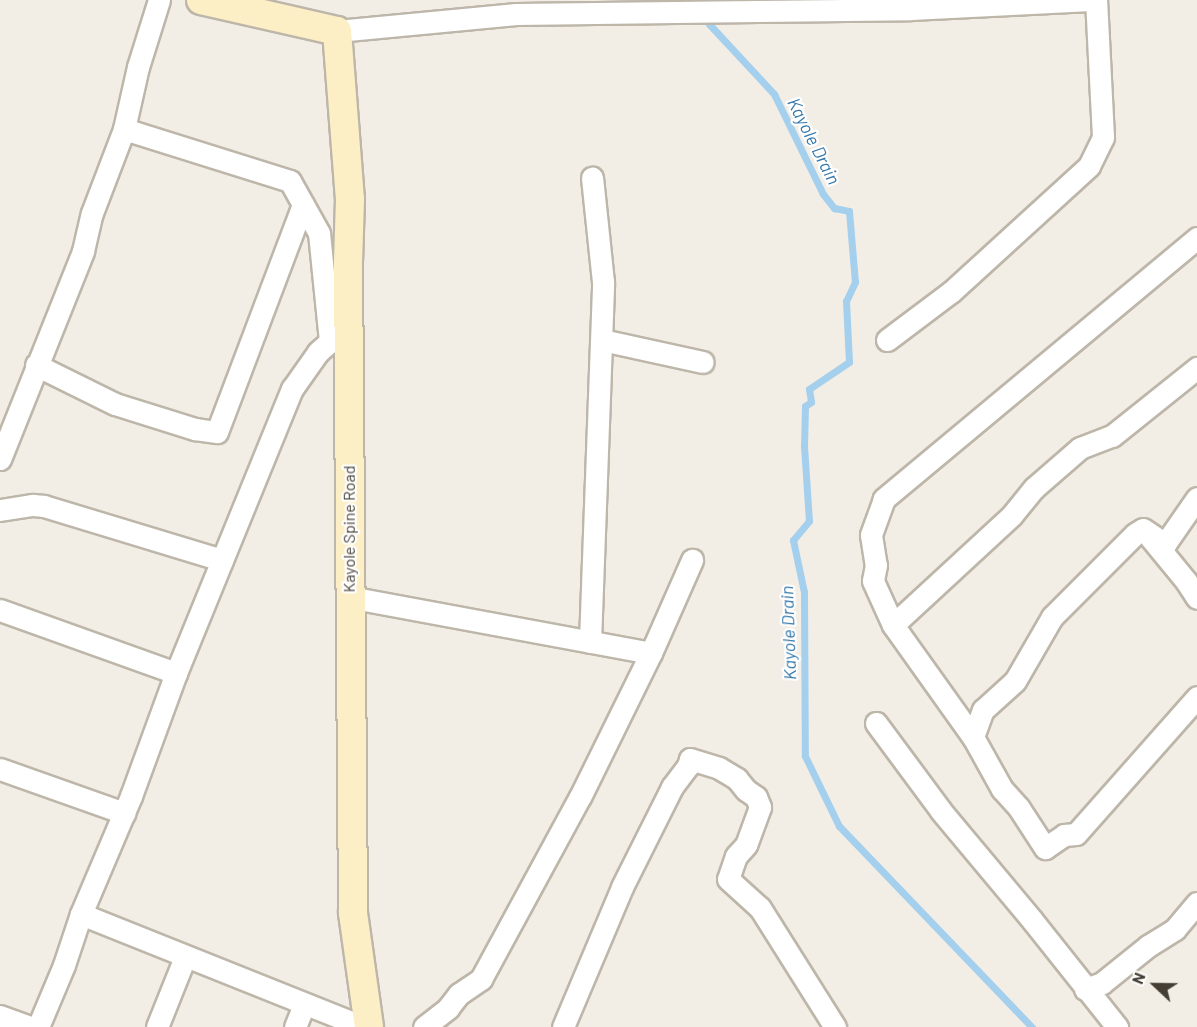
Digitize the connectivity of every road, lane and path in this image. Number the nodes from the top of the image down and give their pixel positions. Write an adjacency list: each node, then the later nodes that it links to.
1 (159, 0): 7 (street)
2 (202, 0): 6 (main road)
3 (1086, 0): 5 (street)
4 (1096, 0): 13 (street)
5 (517, 7): 6 (street)
6 (338, 31): 11 (main road, Kayole Spine Road)
7 (124, 129): 9 (street); 15 (street)
8 (592, 178): 12 (street)
9 (303, 205): 11 (street); 15 (street)
10 (1197, 237): 26 (street)
11 (340, 332): 21 (street); 23 (main road, Kayole Spine Road)
12 (602, 340): 14 (street); 27 (street)
13 (887, 340)
14 (703, 362)
15 (36, 365): 17 (street)
16 (1197, 368): 26 (street)
17 (0, 459)
18 (1197, 498): 20 (street)
19 (0, 510): 21 (street)
20 (1143, 529): 24 (street); 32 (street)
21 (222, 560): 29 (street)
22 (692, 560): 28 (street)
23 (349, 597): 27 (street); 46 (main road, Kayole Spine Road)
24 (1197, 598)
25 (0, 610): 29 (street)
26 (893, 625): 32 (street)
27 (590, 642): 28 (street)
28 (651, 653): 47 (street)
29 (176, 673): 34 (street)
30 (1197, 697): 32 (street)
31 (876, 723): 38 (street)
32 (973, 736)
33 (0, 769): 34 (street)
34 (124, 813): 36 (street)
35 (1197, 903): 38 (street)
36 (81, 914): 37 (street); 42 (street)
37 (185, 957): 39 (street); 43 (street)
38 (1085, 989): 50 (street)
39 (304, 1005): 44 (street); 45 (street)
40 (0, 1016): 41 (street)
41 (31, 1027)
42 (38, 1027)
43 (157, 1027)
44 (295, 1027)
45 (364, 1027)
46 (369, 1027)
47 (424, 1027)
48 (563, 1027): 49 (street)
49 (835, 1027)
50 (1117, 1027)

